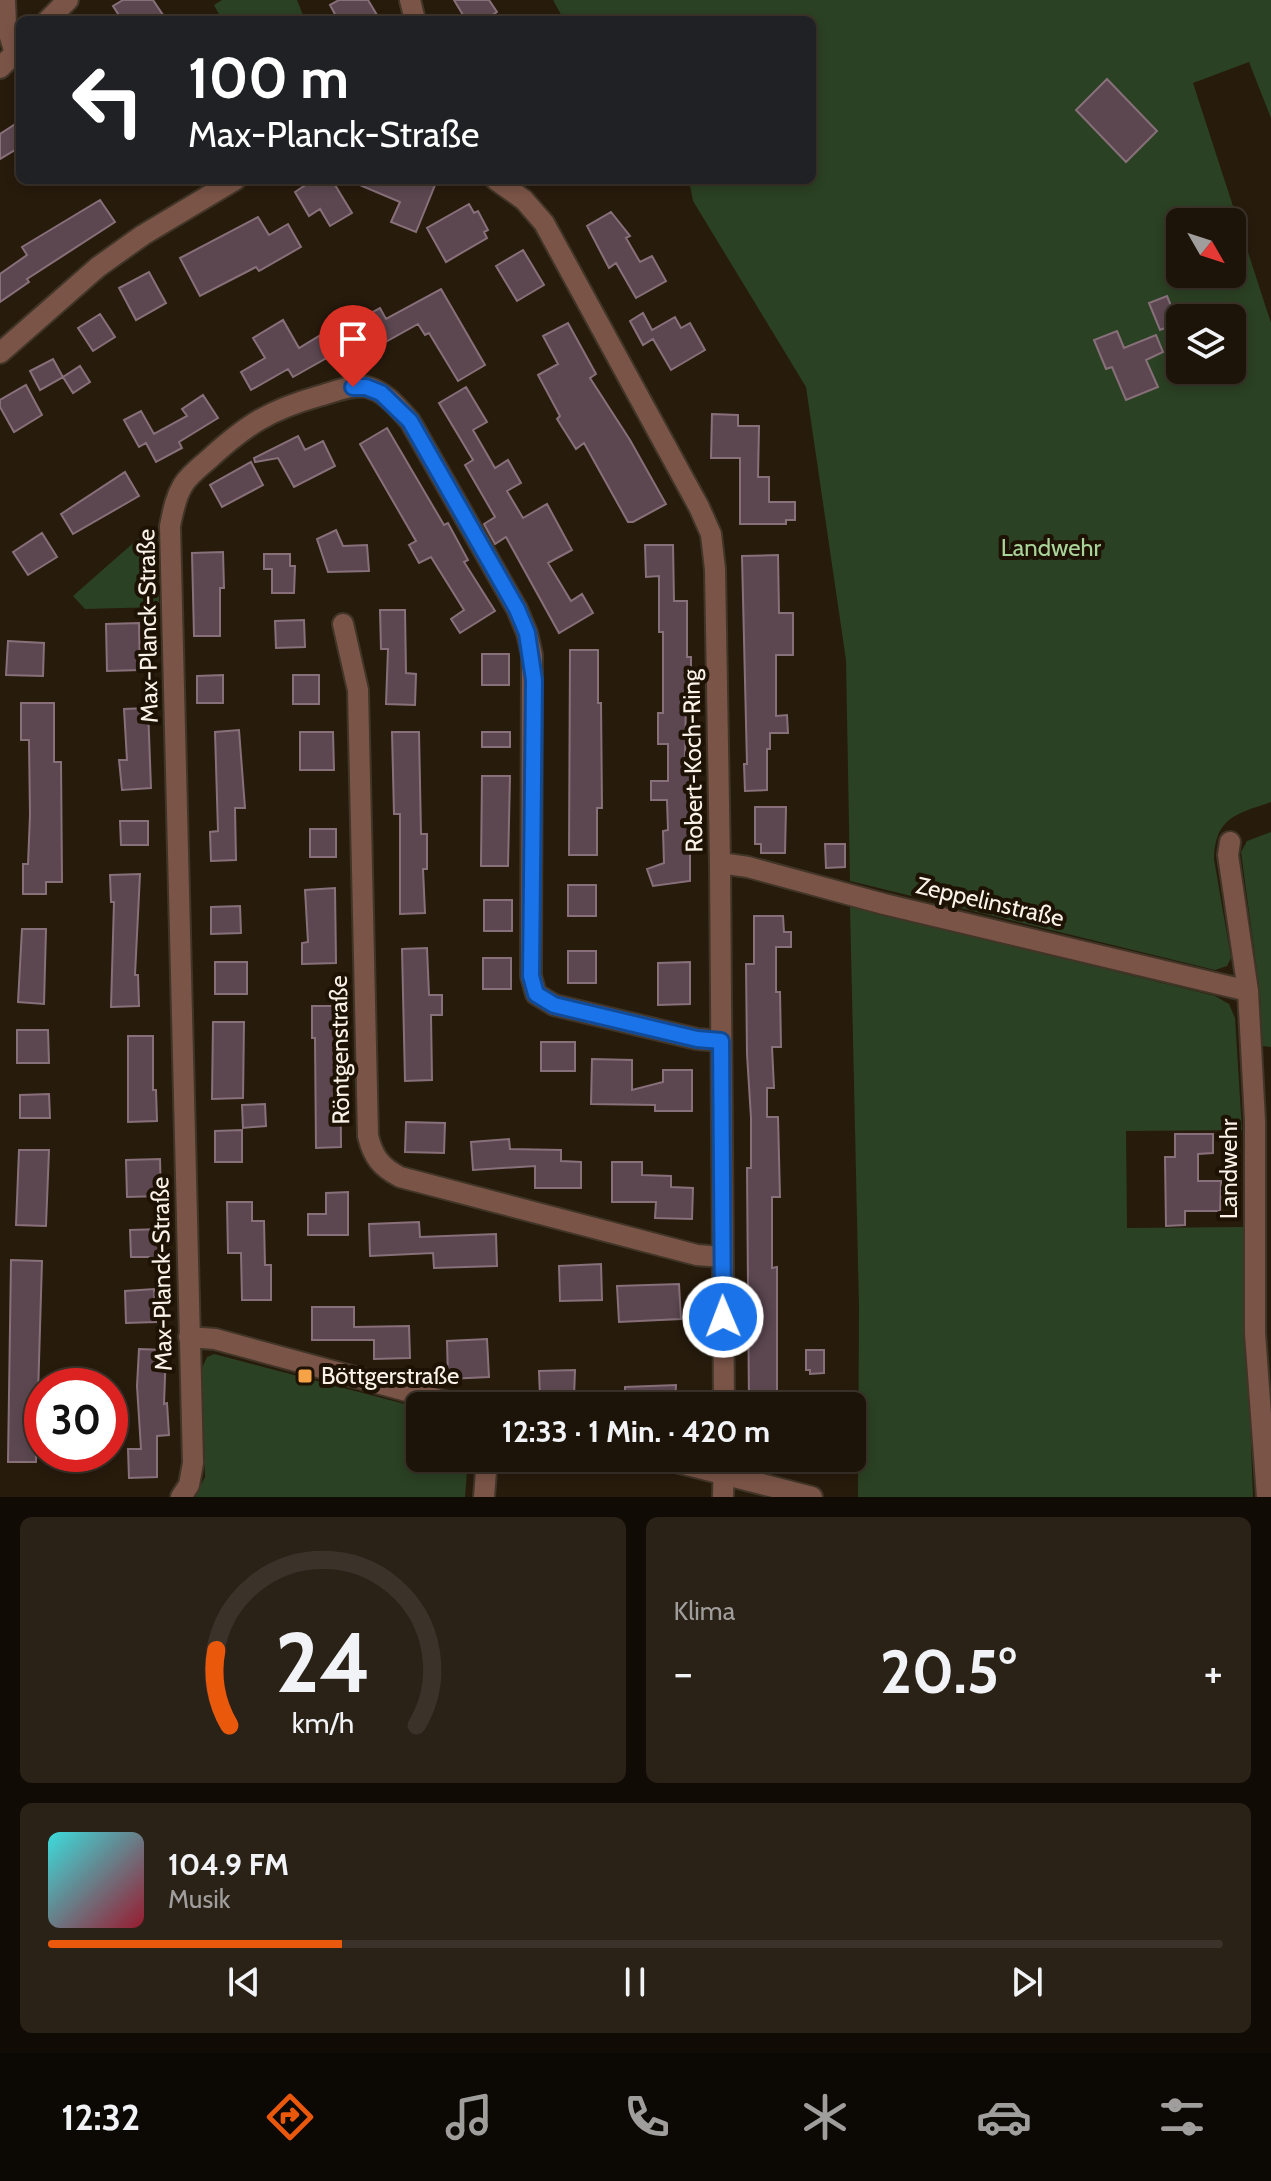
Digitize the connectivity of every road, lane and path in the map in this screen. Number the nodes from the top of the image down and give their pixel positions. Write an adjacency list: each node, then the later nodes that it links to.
1 (5, 0): 4 (street)
2 (68, 0): 3 (street)
3 (52, 16)
4 (16, 46)
5 (16, 52): 6 (street)
6 (0, 68)
7 (228, 184): 9 (street)
8 (502, 184): 12 (street, Robert-Koch-Ring)
9 (0, 353)
10 (343, 624): 15 (street, Röntgenstraße)
11 (1230, 842): 13 (street, Landwehr)
12 (720, 863): 13 (street, Zeppelinstraße); 14 (street, Robert-Koch-Ring)
13 (1248, 991): 26 (street, Landwehr)
14 (721, 1041): 15 (street, Robert-Koch-Ring); 16 (street, Max-Planck-Straße)
15 (722, 1257): 18 (street, Robert-Koch-Ring)
16 (189, 1337): 17 (street); 22 (street, Max-Planck-Straße)
17 (410, 1392)
18 (724, 1392)
19 (486, 1472): 23 (street)
20 (724, 1472): 24 (street)
21 (741, 1472): 25 (street)
22 (181, 1497)
23 (484, 1497)
24 (723, 1497)
25 (812, 1497)
26 (1267, 1497)

